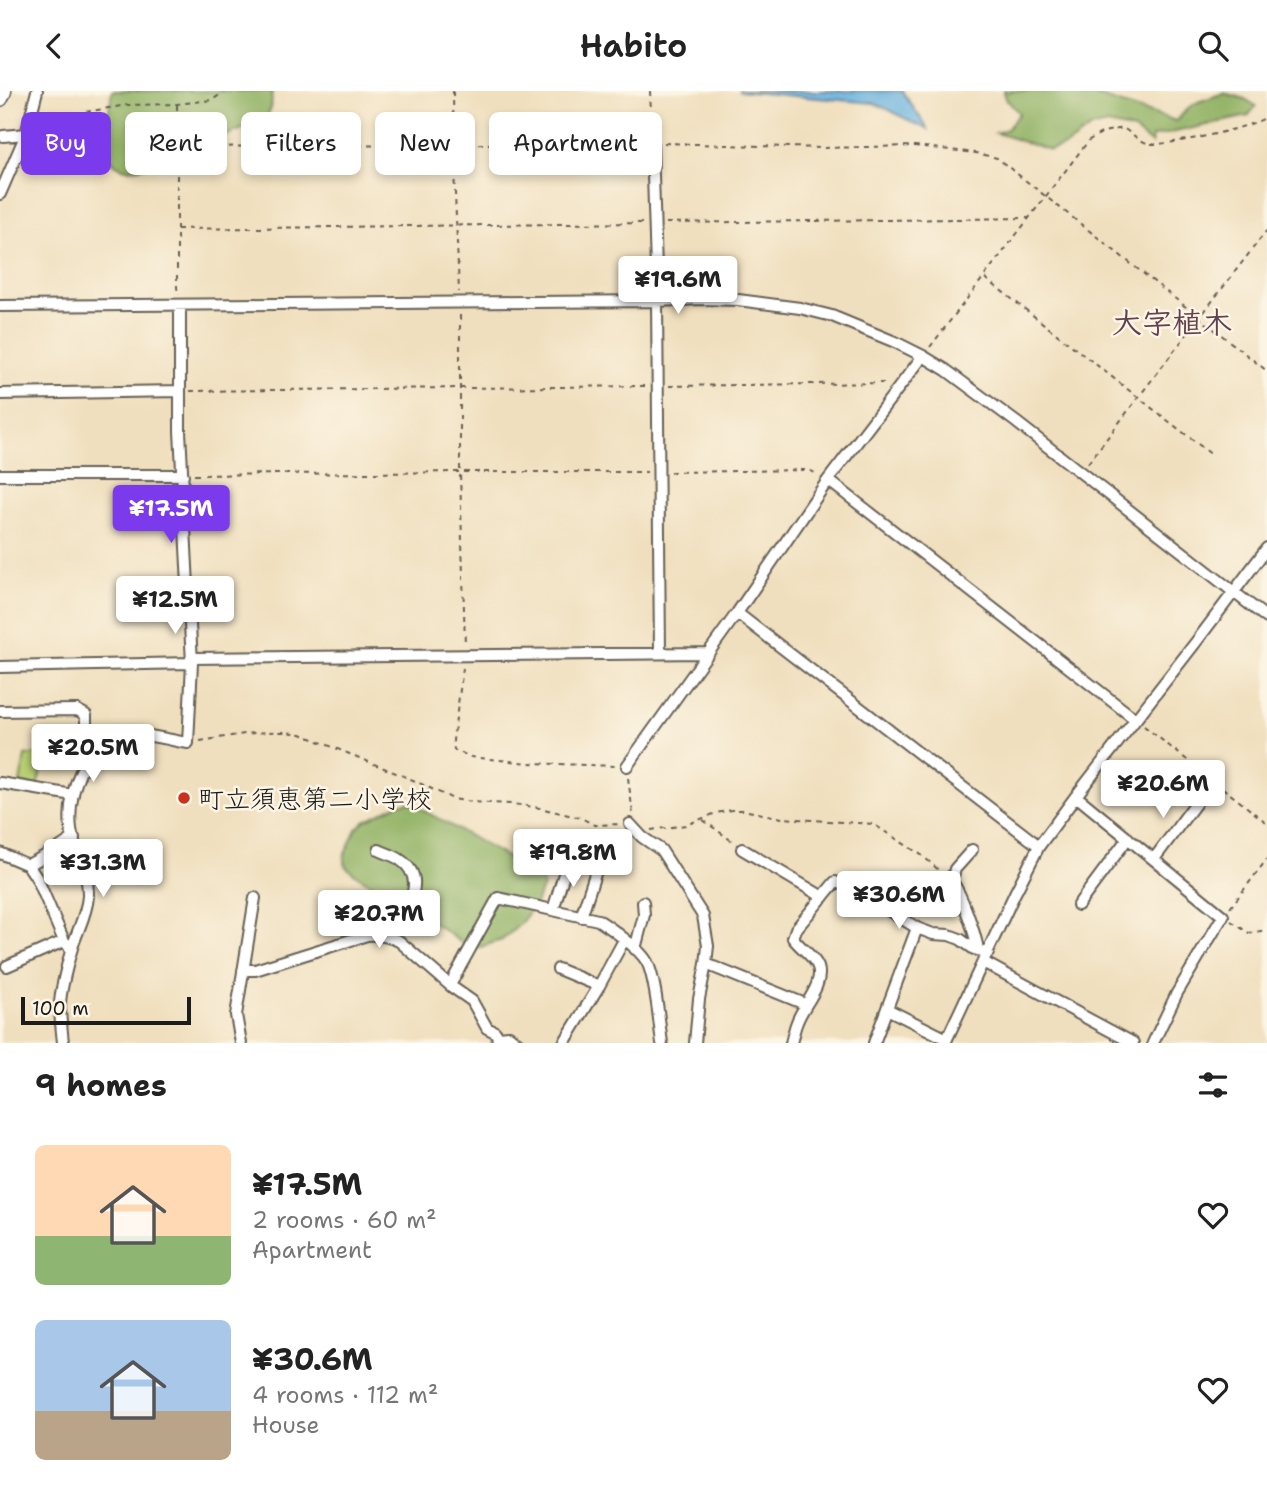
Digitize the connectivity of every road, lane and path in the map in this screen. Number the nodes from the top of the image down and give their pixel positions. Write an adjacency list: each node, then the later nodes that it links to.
1 (3, 91): 6 (highway)
2 (37, 91): 8 (street)
3 (226, 91): 7 (path)
4 (453, 91): 11 (path)
5 (650, 91): 12 (path)
6 (0, 98)
7 (177, 104): 9 (path); 10 (path)
8 (32, 112)
9 (85, 112)
10 (177, 112)
11 (453, 112)
12 (651, 112)
13 (1267, 117): 24 (path)
14 (21, 135): 15 (street)
15 (2, 137)
16 (662, 143): 24 (path)
17 (21, 146): 23 (street)
18 (375, 146): 19 (path)
19 (227, 147)
20 (178, 175): 28 (path)
21 (454, 175): 32 (path)
22 (653, 175): 31 (street)
23 (0, 194)
24 (1046, 196): 25 (path); 35 (path)
25 (1029, 218): 27 (path); 30 (path)
26 (641, 223): 28 (path)
27 (668, 223)
28 (177, 229): 34 (path)
29 (1267, 230): 35 (path)
30 (984, 277): 36 (path); 43 (path)
31 (657, 301): 32 (street); 36 (street); 45 (street)
32 (459, 302): 34 (street); 44 (path)
33 (0, 306): 34 (street)
34 (180, 306): 41 (street)
35 (1199, 318): 37 (path); 46 (path)
36 (923, 356): 38 (street); 46 (street)
37 (1267, 371)
38 (902, 383): 40 (path); 49 (street)
39 (646, 386): 41 (path)
40 (671, 386)
41 (180, 391): 42 (street); 48 (street)
42 (0, 394)
43 (1212, 455)
44 (460, 472): 45 (path); 48 (path); 56 (path)
45 (658, 472): 49 (path); 54 (street)
46 (1081, 473): 51 (street)
47 (0, 475): 48 (street)
48 (183, 475): 57 (street)
49 (828, 480): 52 (street); 60 (street)
50 (1267, 548): 51 (street)
51 (1234, 593): 53 (street); 60 (street)
52 (737, 613): 55 (street); 74 (street)
53 (1267, 618)
54 (660, 653): 55 (street); 56 (street)
55 (707, 653): 63 (street)
56 (465, 656): 57 (street); 63 (path)
57 (192, 661): 58 (street); 61 (street)
58 (0, 667)
59 (0, 711): 62 (street)
60 (1135, 719): 66 (street); 69 (path)
61 (188, 743): 62 (street); 70 (path)
62 (97, 747): 65 (street)
63 (627, 767): 70 (path)
64 (0, 783): 65 (street)
65 (73, 795): 72 (street)
66 (1076, 796): 73 (street); 74 (street)
67 (1198, 800): 80 (street)
68 (702, 819): 70 (path); 71 (path); 84 (path)
69 (1267, 823)
70 (632, 827): 99 (street)
71 (724, 835)
72 (74, 838): 82 (street); 96 (street)
73 (1128, 838): 80 (street); 88 (street)
74 (1040, 846): 98 (street)
75 (742, 849): 85 (street)
76 (379, 850): 94 (street)
77 (972, 850): 84 (street)
78 (570, 851): 89 (street)
79 (0, 853): 82 (street)
80 (1154, 859): 90 (street)
81 (1267, 859): 90 (path)
82 (28, 865): 96 (street)
83 (596, 871): 91 (street)
84 (952, 881): 98 (street)
85 (823, 897): 92 (street); 105 (street)
86 (255, 898): 102 (street)
87 (643, 902): 97 (street)
88 (1078, 905)
89 (553, 910): 91 (street); 103 (street)
90 (1223, 916): 93 (path); 118 (street)
91 (581, 917): 95 (street)
92 (917, 928): 98 (street); 106 (street)
93 (1267, 930)
94 (387, 936): 102 (street); 103 (street)
95 (624, 940): 97 (street); 104 (street)
96 (67, 945): 100 (street); 109 (street)
97 (635, 949): 113 (street)
98 (983, 955): 108 (street); 117 (street)
99 (706, 964): 105 (street); 114 (street)
100 (7, 966)
101 (558, 969): 104 (street)
102 (243, 970): 110 (street)
103 (450, 985): 107 (street)
104 (599, 986): 112 (street)
105 (805, 1004): 115 (street)
106 (887, 1009): 108 (street); 116 (street)
107 (498, 1040): 111 (street)
108 (946, 1041)
109 (63, 1043)
110 (241, 1043)
111 (519, 1043)
112 (564, 1043)
113 (662, 1043)
114 (695, 1043)
115 (791, 1043)
116 (874, 1043)
117 (1133, 1043)
118 (1153, 1043)

